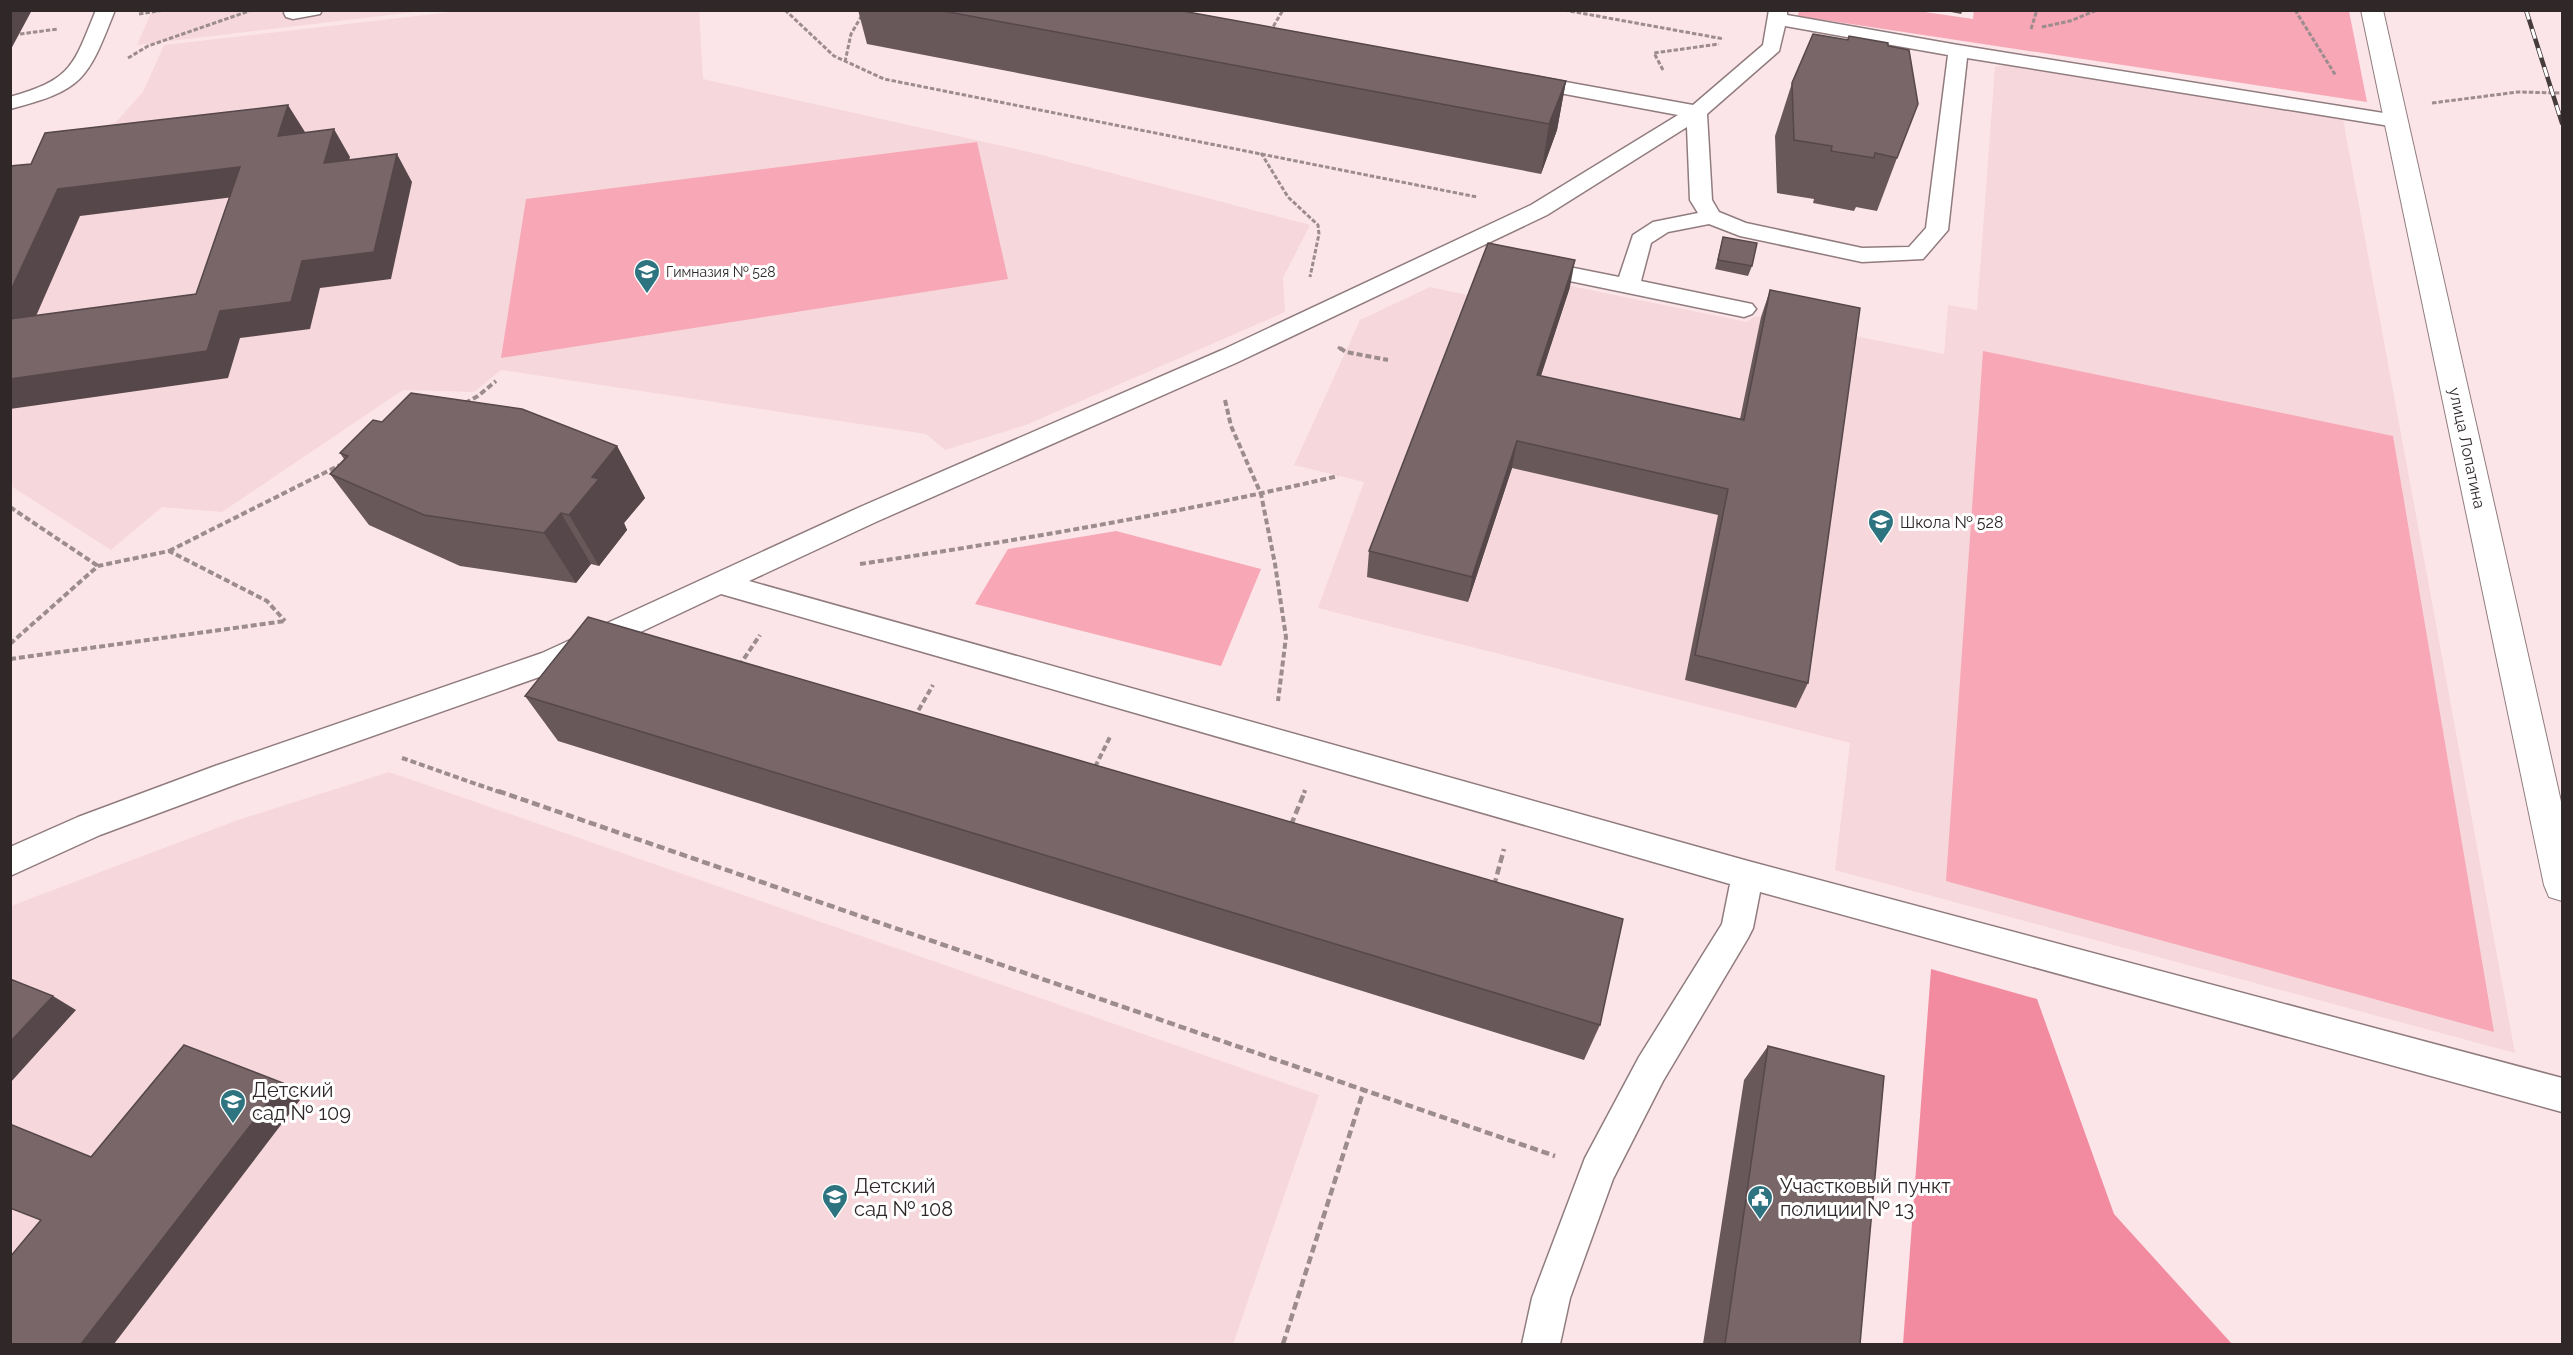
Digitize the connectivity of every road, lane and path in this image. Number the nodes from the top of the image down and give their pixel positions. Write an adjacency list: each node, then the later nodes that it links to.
1 (106, 10): 22 (lane)
2 (252, 10): 18 (path)
3 (313, 10): 11 (lane)
4 (785, 10): 19 (path)
5 (865, 10): 19 (path)
6 (1283, 10): 14 (path)
7 (1564, 10): 15 (path)
8 (2037, 10): 13 (path)
9 (2295, 10): 25 (path)
10 (2372, 10): 24 (street, улица Лопатина)
11 (293, 13)
12 (1778, 15): 16 (lane); 17 (lane)
13 (2031, 30)
14 (1268, 35)
15 (1738, 41): 16 (path); 23 (path)
16 (1772, 47): 23 (lane)
17 (1958, 51): 25 (lane); 28 (lane)
18 (119, 62)
19 (845, 62): 26 (path)
20 (1506, 78): 23 (lane)
21 (2562, 93): 24 (path)
22 (10, 103)
23 (1689, 110): 27 (lane); 28 (lane)
24 (2393, 110): 25 (lane); 61 (street, улица Лопатина)
25 (2362, 115)
26 (1260, 152): 27 (path); 34 (path)
27 (1539, 210): 29 (lane)
28 (1711, 217): 32 (lane)
29 (1453, 251): 30 (lane); 34 (lane)
30 (1488, 258)
31 (1511, 262): 32 (lane)
32 (1628, 286): 33 (lane)
33 (1743, 309)
34 (1300, 322): 35 (lane)
35 (1230, 356): 40 (path); 45 (lane)
36 (496, 381): 37 (path)
37 (457, 407)
38 (350, 460): 42 (path)
39 (1338, 476): 40 (path)
40 (1261, 495): 43 (path); 54 (path)
41 (10, 507): 44 (path)
42 (169, 551): 44 (path); 49 (path)
43 (850, 565)
44 (98, 566): 47 (path)
45 (722, 584): 46 (lane); 53 (lane)
46 (783, 602): 48 (lane); 50 (path)
47 (10, 644)
48 (954, 650): 51 (lane); 52 (path)
49 (10, 658)
50 (733, 676)
51 (1129, 699): 54 (lane); 56 (path)
52 (908, 727)
53 (337, 735): 59 (lane); 63 (path)
54 (1273, 740): 55 (lane)
55 (1319, 753): 57 (lane); 58 (path)
56 (1093, 770)
57 (1514, 809): 60 (lane); 62 (path)
58 (1290, 828)
59 (10, 862)
60 (1748, 875): 64 (lane); 65 (lane)
61 (2562, 885)
62 (1493, 887)
63 (1364, 1089): 65 (path); 66 (path)
64 (2562, 1095)
65 (1598, 1171): 67 (lane)
66 (1283, 1344)
67 (1541, 1344)

